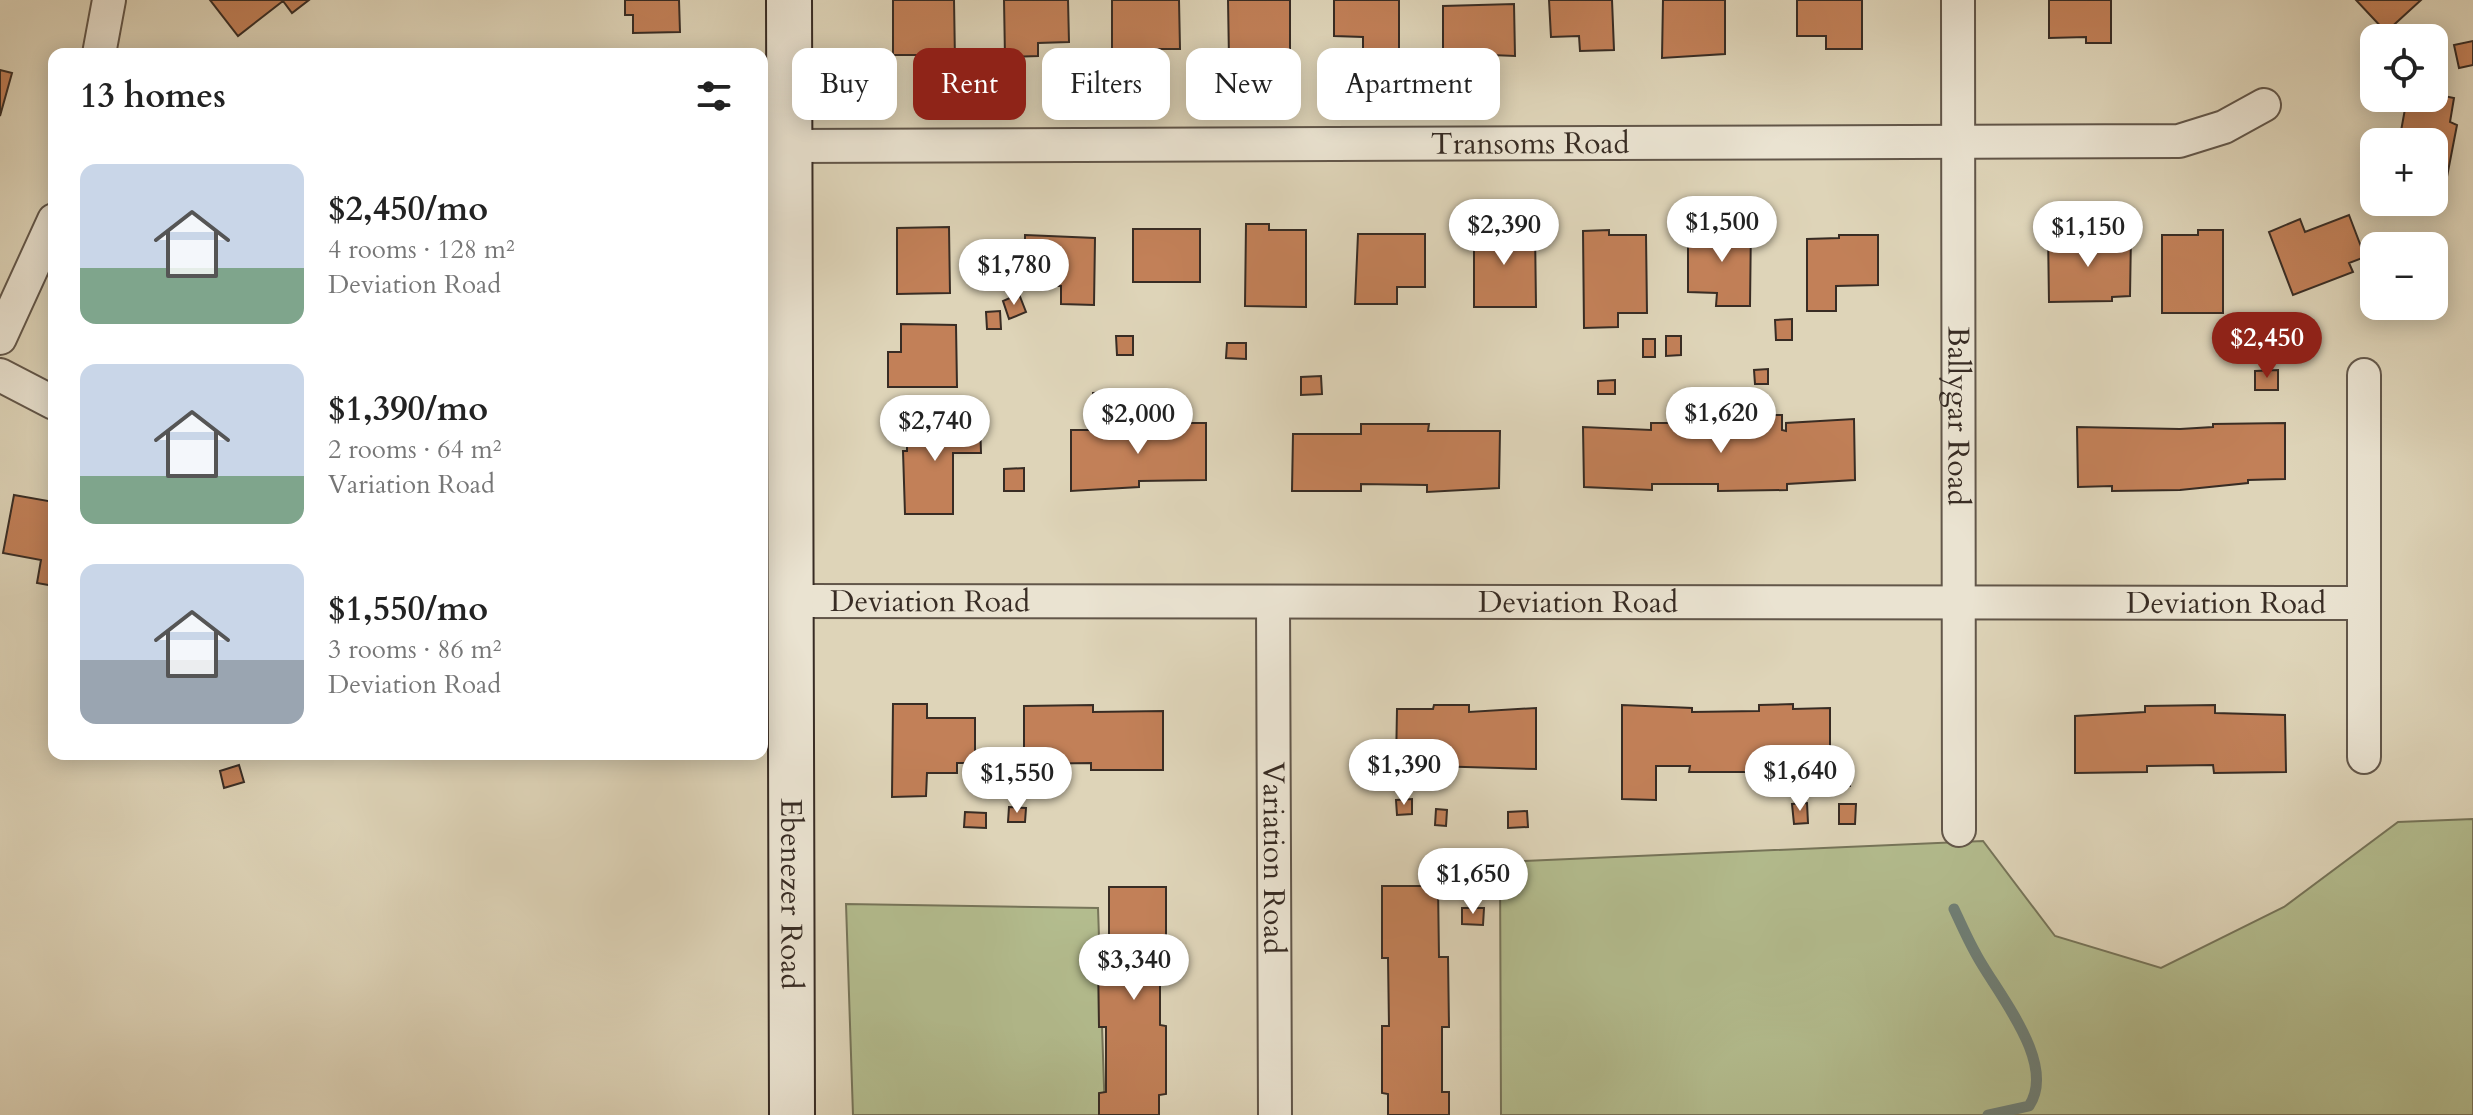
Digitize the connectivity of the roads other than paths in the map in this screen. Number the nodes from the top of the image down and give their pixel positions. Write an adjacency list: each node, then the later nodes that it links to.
1 (109, 0): 4 (street)
2 (789, 0): 7 (street, Ebenezer Road)
3 (1958, 0): 6 (street, Ballygar Road)
4 (100, 48)
5 (2264, 105): 6 (street, Transoms Road)
6 (1956, 142): 7 (street, Transoms Road); 15 (street, Ballygar Road)
7 (790, 146): 13 (street, Ebenezer Road)
8 (48, 233): 9 (street)
9 (0, 338)
10 (0, 375): 12 (street)
11 (2364, 375): 16 (street, Deviation Road)
12 (48, 400)
13 (792, 601): 14 (street, Deviation Road); 19 (street, Ebenezer Road)
14 (1273, 602): 15 (street, Deviation Road); 20 (street, Variation Road)
15 (1957, 603): 16 (street, Deviation Road); 18 (street, Ballygar Road)
16 (2363, 603): 17 (street, Deviation Road)
17 (2364, 757)
18 (1959, 830)
19 (792, 1115)
20 (1275, 1115)

